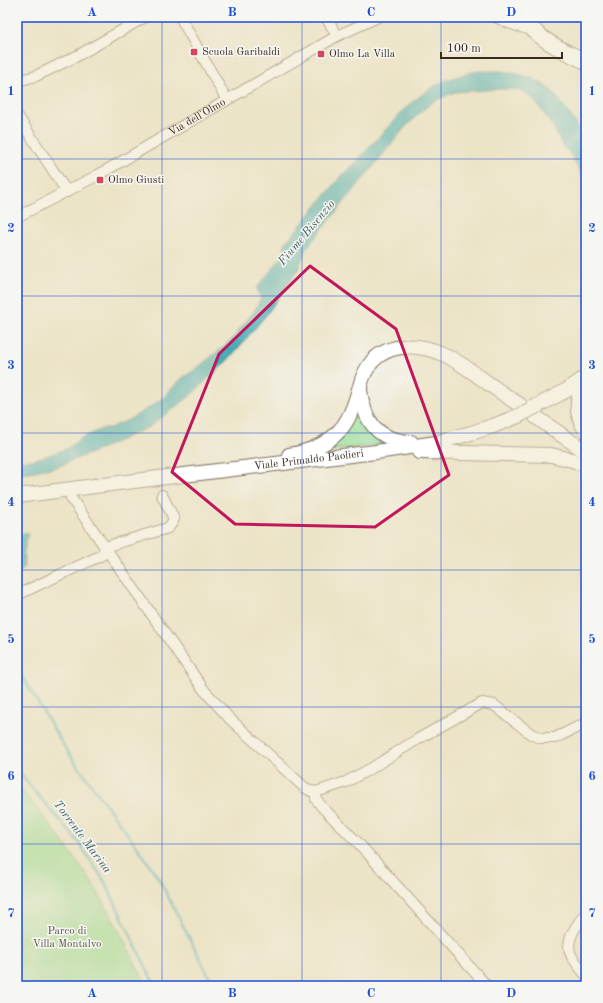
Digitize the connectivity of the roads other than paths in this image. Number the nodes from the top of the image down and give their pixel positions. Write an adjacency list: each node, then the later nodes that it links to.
1 (145, 17): 9 (street)
2 (180, 17): 10 (street)
3 (326, 17): 7 (street)
4 (378, 17): 7 (street, Via dell'Olmo)
5 (494, 17): 6 (street)
6 (527, 23): 8 (main road)
7 (337, 36): 10 (street, Via dell'Olmo)
8 (586, 62)
9 (17, 81)
10 (227, 100): 12 (street, Via dell'Olmo)
11 (17, 115): 12 (street)
12 (67, 192): 13 (street, Via dell'Olmo)
13 (17, 217)
14 (586, 376): 18 (main road, Viale Primaldo Paolieri)
15 (586, 382): 19 (main road)
16 (360, 388): 17 (main road); 20 (main road); 24 (main road)
17 (519, 410): 18 (main road, Viale Primaldo Paolieri, bridge); 20 (main road, Viale Primaldo Paolieri)
18 (536, 412): 22 (main road)
19 (586, 431)
20 (436, 443): 21 (main road, Viale Primaldo Paolieri)
21 (385, 450): 23 (main road); 24 (main road, Viale Primaldo Paolieri)
22 (586, 452)
23 (586, 465)
24 (222, 471): 26 (main road, Viale Primaldo Paolieri)
25 (162, 494): 28 (street)
26 (17, 496)
27 (71, 498): 28 (street)
28 (105, 547): 29 (street); 31 (street)
29 (17, 595)
30 (586, 723): 31 (street)
31 (316, 792): 34 (street)
32 (586, 913): 33 (street)
33 (586, 975)
34 (486, 986)

